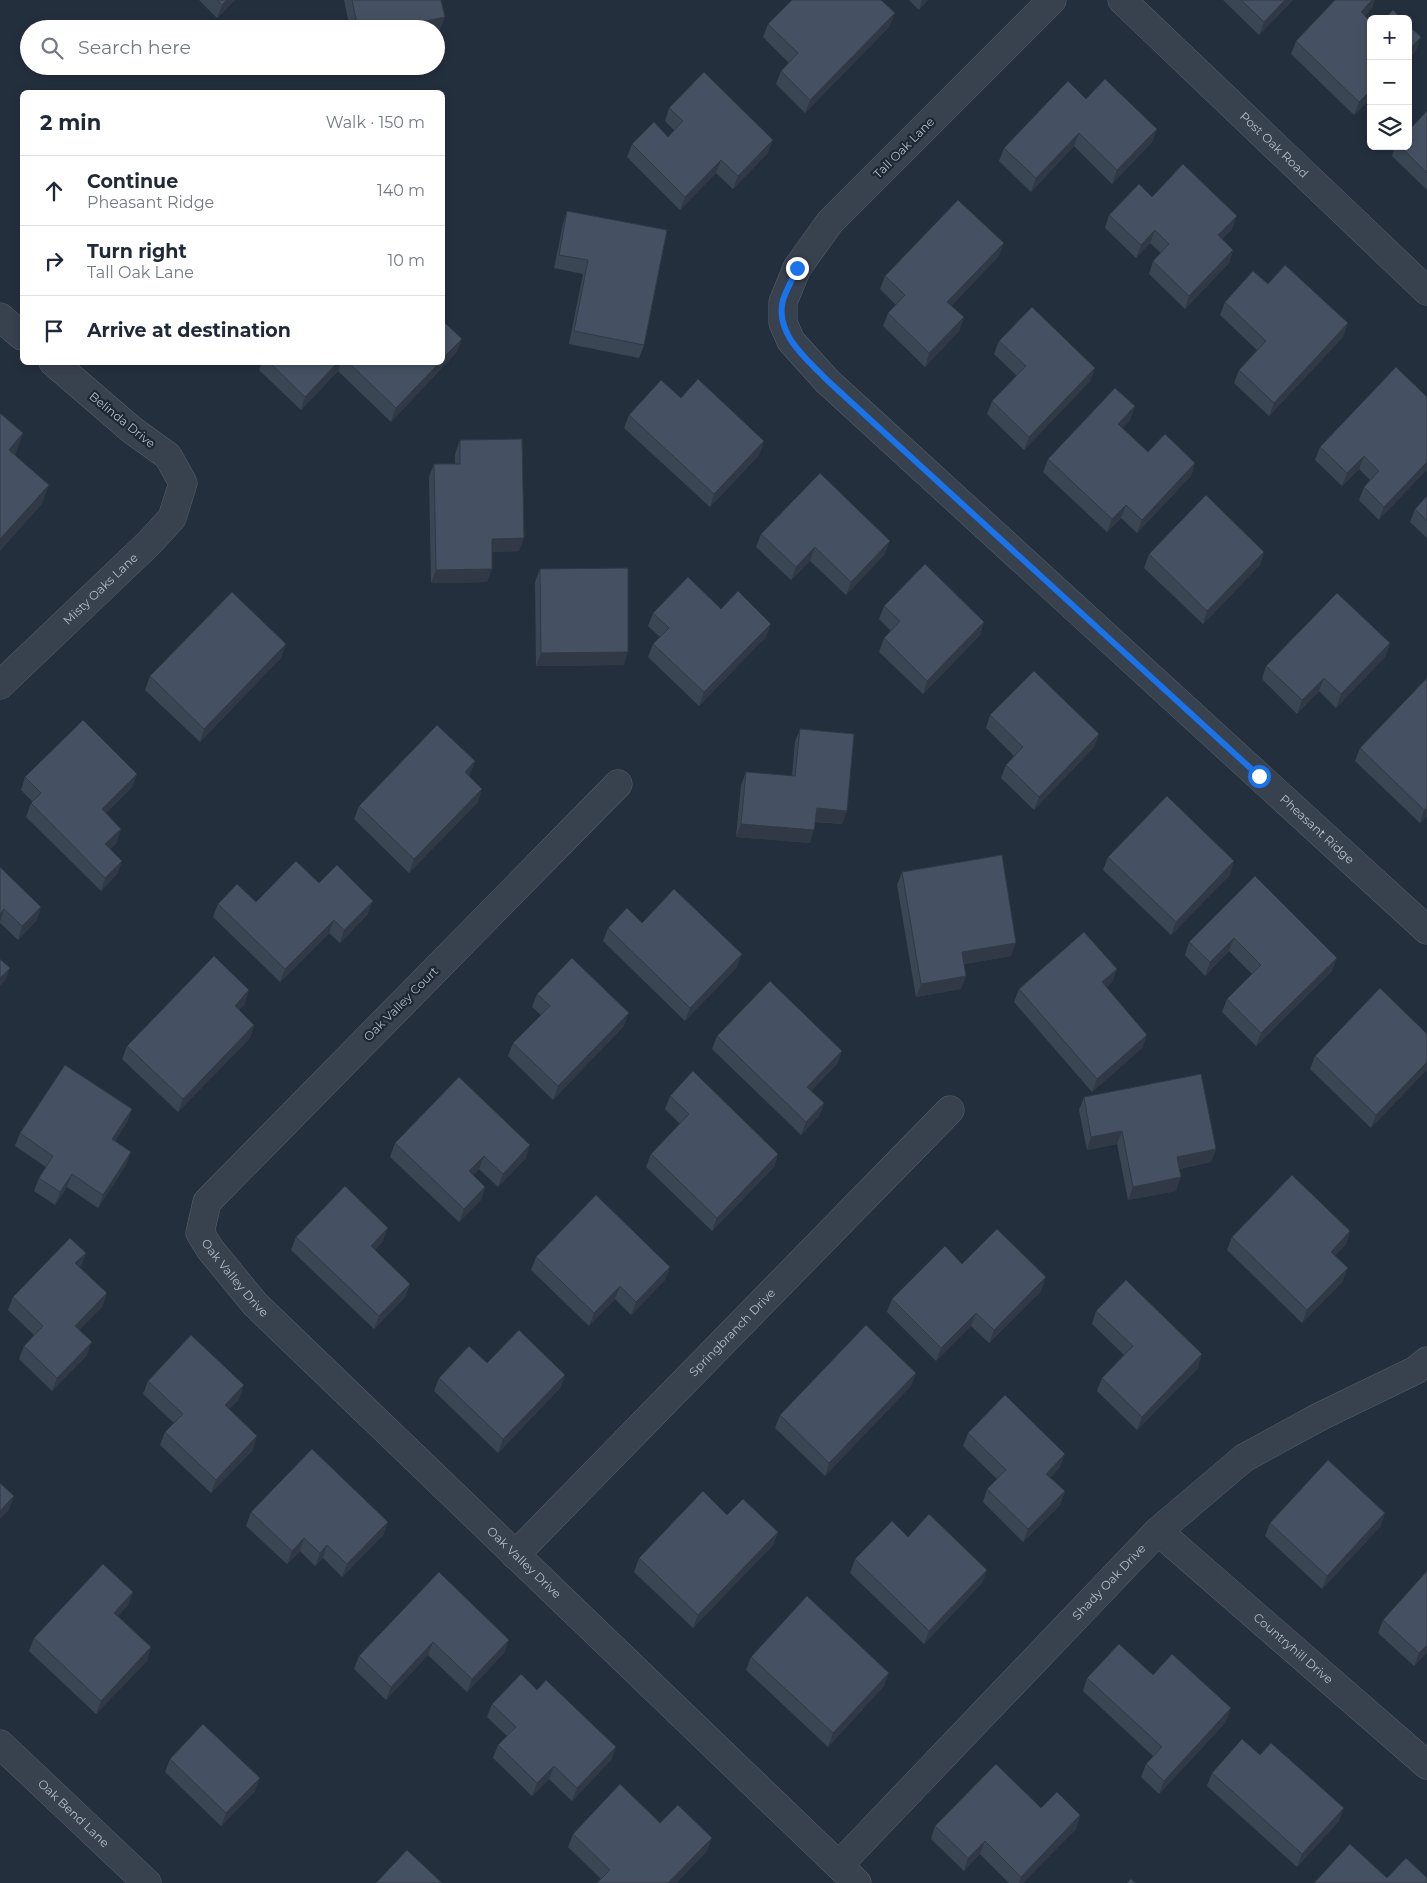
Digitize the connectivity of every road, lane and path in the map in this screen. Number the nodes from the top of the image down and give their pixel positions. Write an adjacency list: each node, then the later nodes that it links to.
1 (1052, 0): 4 (street, Tall Oak Lane)
2 (1122, 0): 3 (street, Post Oak Road)
3 (1427, 291)
4 (783, 313): 11 (street, Pheasant Ridge)
5 (0, 317): 6 (street)
6 (20, 334)
7 (56, 365): 8 (street, Belinda Drive)
8 (183, 482): 9 (street, Misty Oaks Lane)
9 (0, 685)
10 (618, 784): 13 (street, Oak Valley Court)
11 (1427, 930)
12 (950, 1110): 16 (street, Springbranch Drive)
13 (200, 1233): 16 (street, Oak Valley Drive)
14 (1427, 1361): 15 (street, Shady Oak Drive)
15 (1158, 1532): 18 (street, Countryhill Drive); 19 (street, Shady Oak Drive)
16 (515, 1555): 19 (street, Oak Valley Drive)
17 (0, 1744): 20 (street, Oak Bend Lane)
18 (1427, 1765)
19 (848, 1874)
20 (147, 1883)

